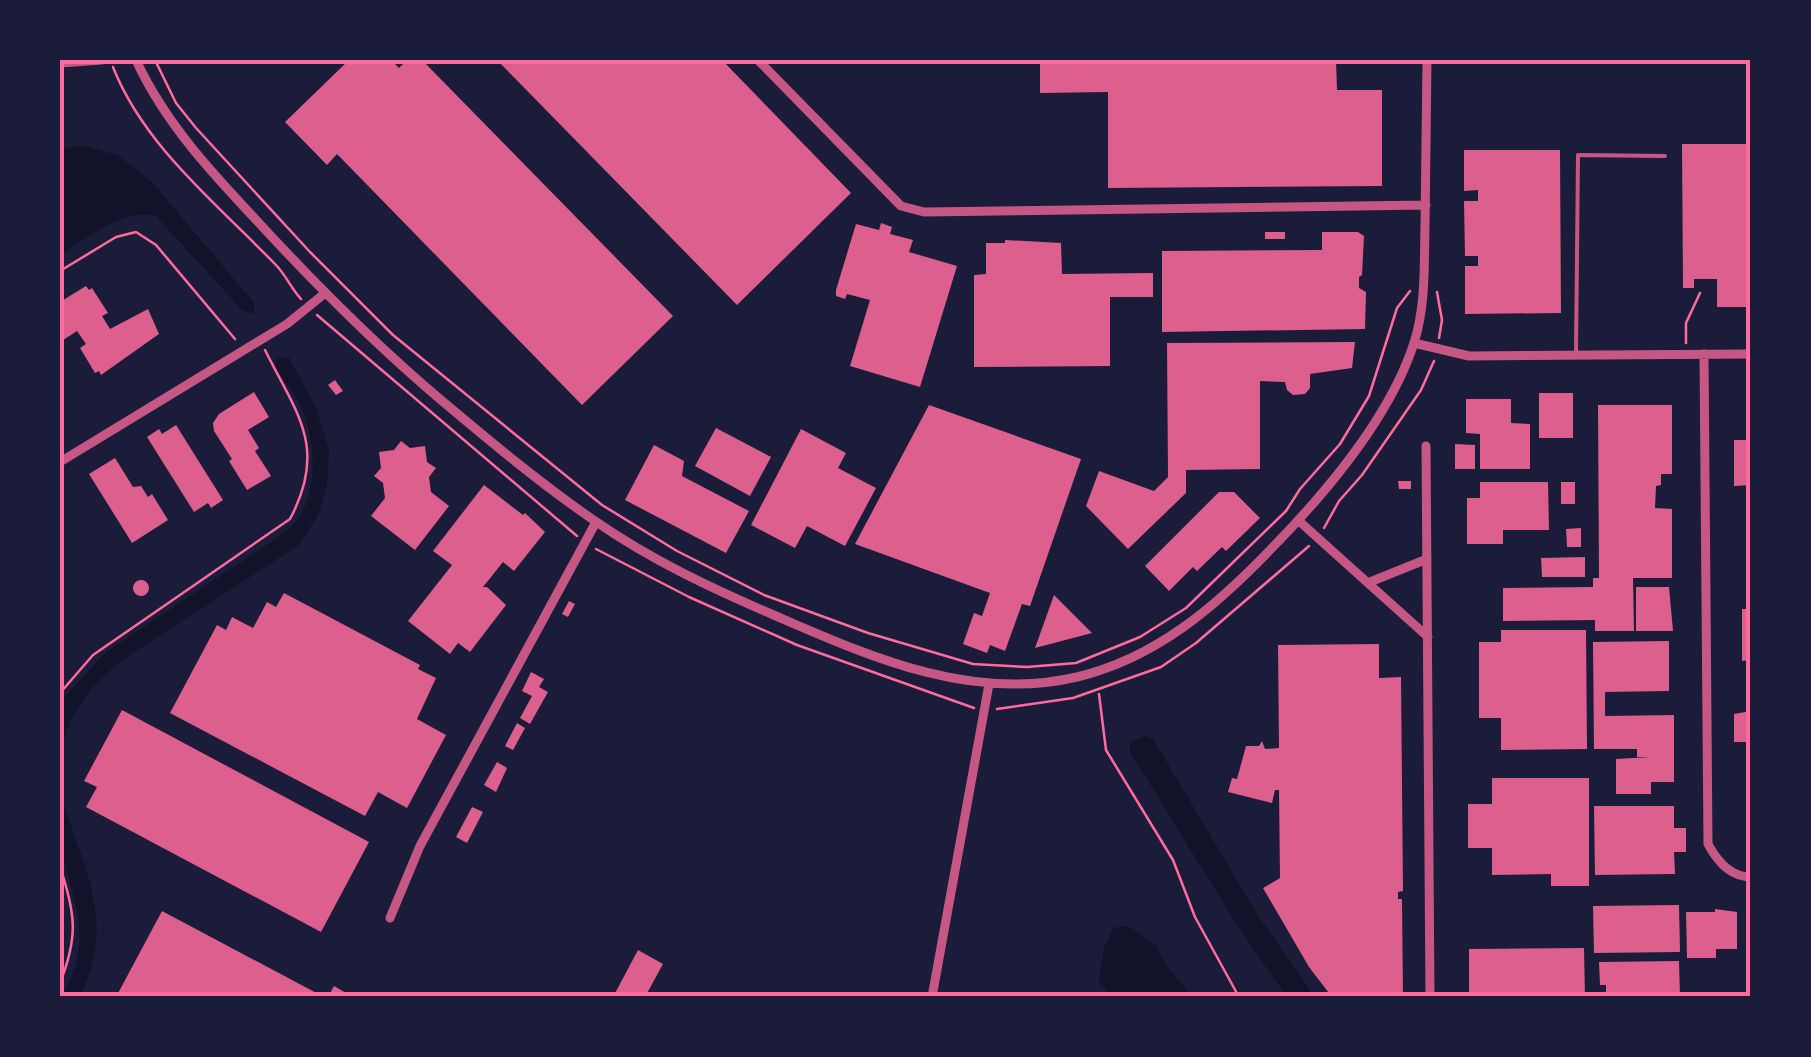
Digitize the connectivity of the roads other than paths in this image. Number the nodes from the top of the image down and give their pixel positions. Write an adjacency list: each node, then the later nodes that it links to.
1 (102, 60): 5 (street)
2 (136, 60): 8 (street)
3 (758, 60): 7 (street)
4 (1427, 60): 7 (street)
5 (60, 63)
6 (1665, 156): 10 (lane)
7 (1426, 205): 9 (street)
8 (324, 294): 14 (street); 16 (street)
9 (1414, 343): 10 (street); 15 (street)
10 (1576, 354): 11 (street)
11 (1704, 354): 12 (street); 21 (street)
12 (1751, 354)
13 (1426, 446): 17 (street)
14 (60, 462)
15 (1299, 521): 18 (street); 20 (street)
16 (596, 522): 20 (street); 22 (street)
17 (1427, 559): 18 (street); 19 (street)
18 (1370, 582): 19 (street)
19 (1428, 636): 24 (street)
20 (989, 684): 23 (street)
21 (1751, 877)
22 (390, 918)
23 (932, 997)
24 (1430, 997)

